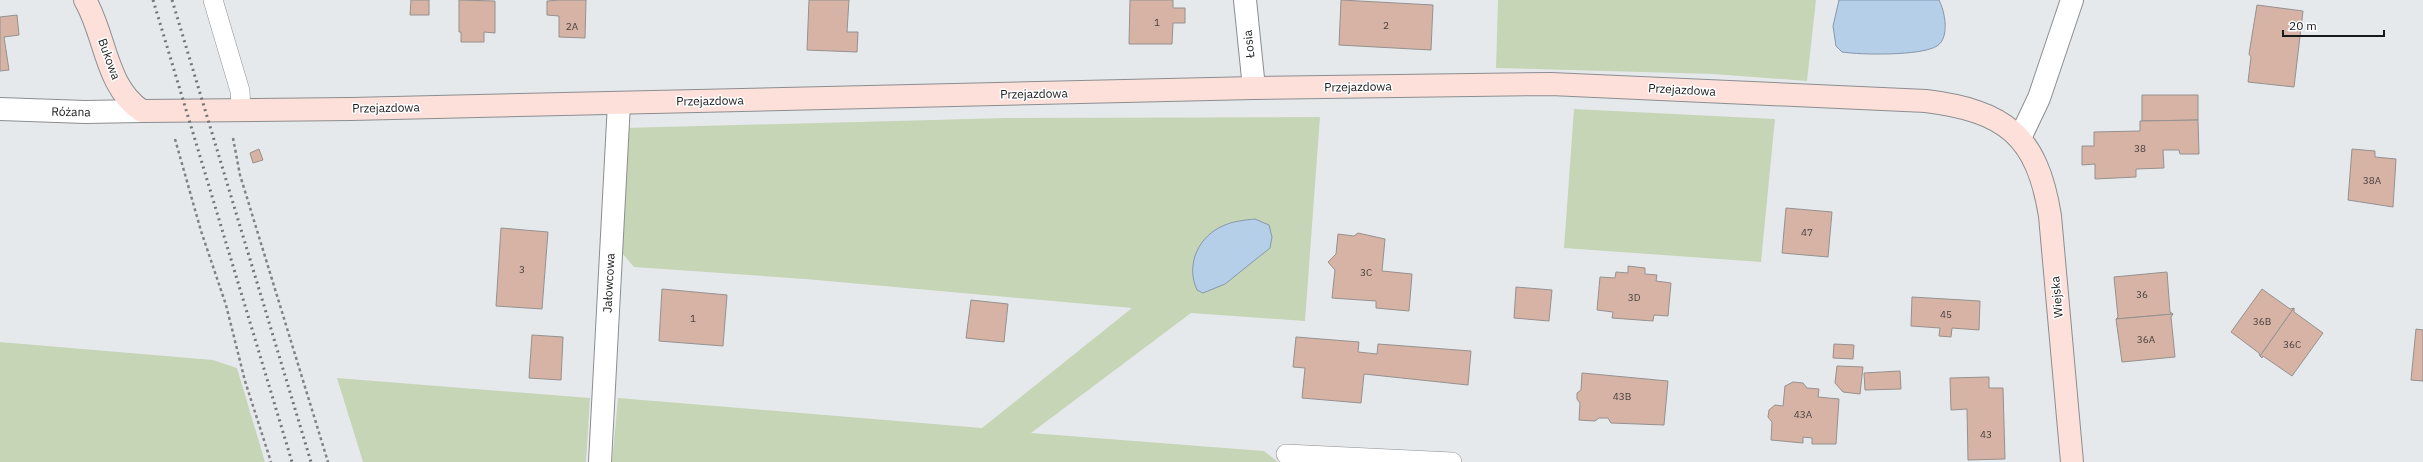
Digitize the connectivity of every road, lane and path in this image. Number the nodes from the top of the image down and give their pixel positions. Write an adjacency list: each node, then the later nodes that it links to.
1 (85, 0): 10 (street, Bukowa)
2 (213, 0): 9 (lane)
3 (1245, 0): 5 (street, Łosia)
4 (2072, 0): 12 (street)
5 (1254, 88): 6 (street, Przejazdowa); 7 (street, Przejazdowa)
6 (1926, 101): 12 (street, Wiejska)
7 (619, 103): 9 (street, Przejazdowa); 16 (street, Jałowcowa)
8 (0, 110): 10 (street, Różana)
9 (241, 110): 11 (street, Przejazdowa); 15 (path)
10 (142, 111): 11 (street, Przejazdowa)
11 (166, 111): 14 (path)
12 (2020, 138): 18 (street, Wiejska)
13 (1286, 454): 17 (lane)
14 (271, 462)
15 (328, 462)
16 (600, 462)
17 (1452, 462)
18 (2072, 462)

